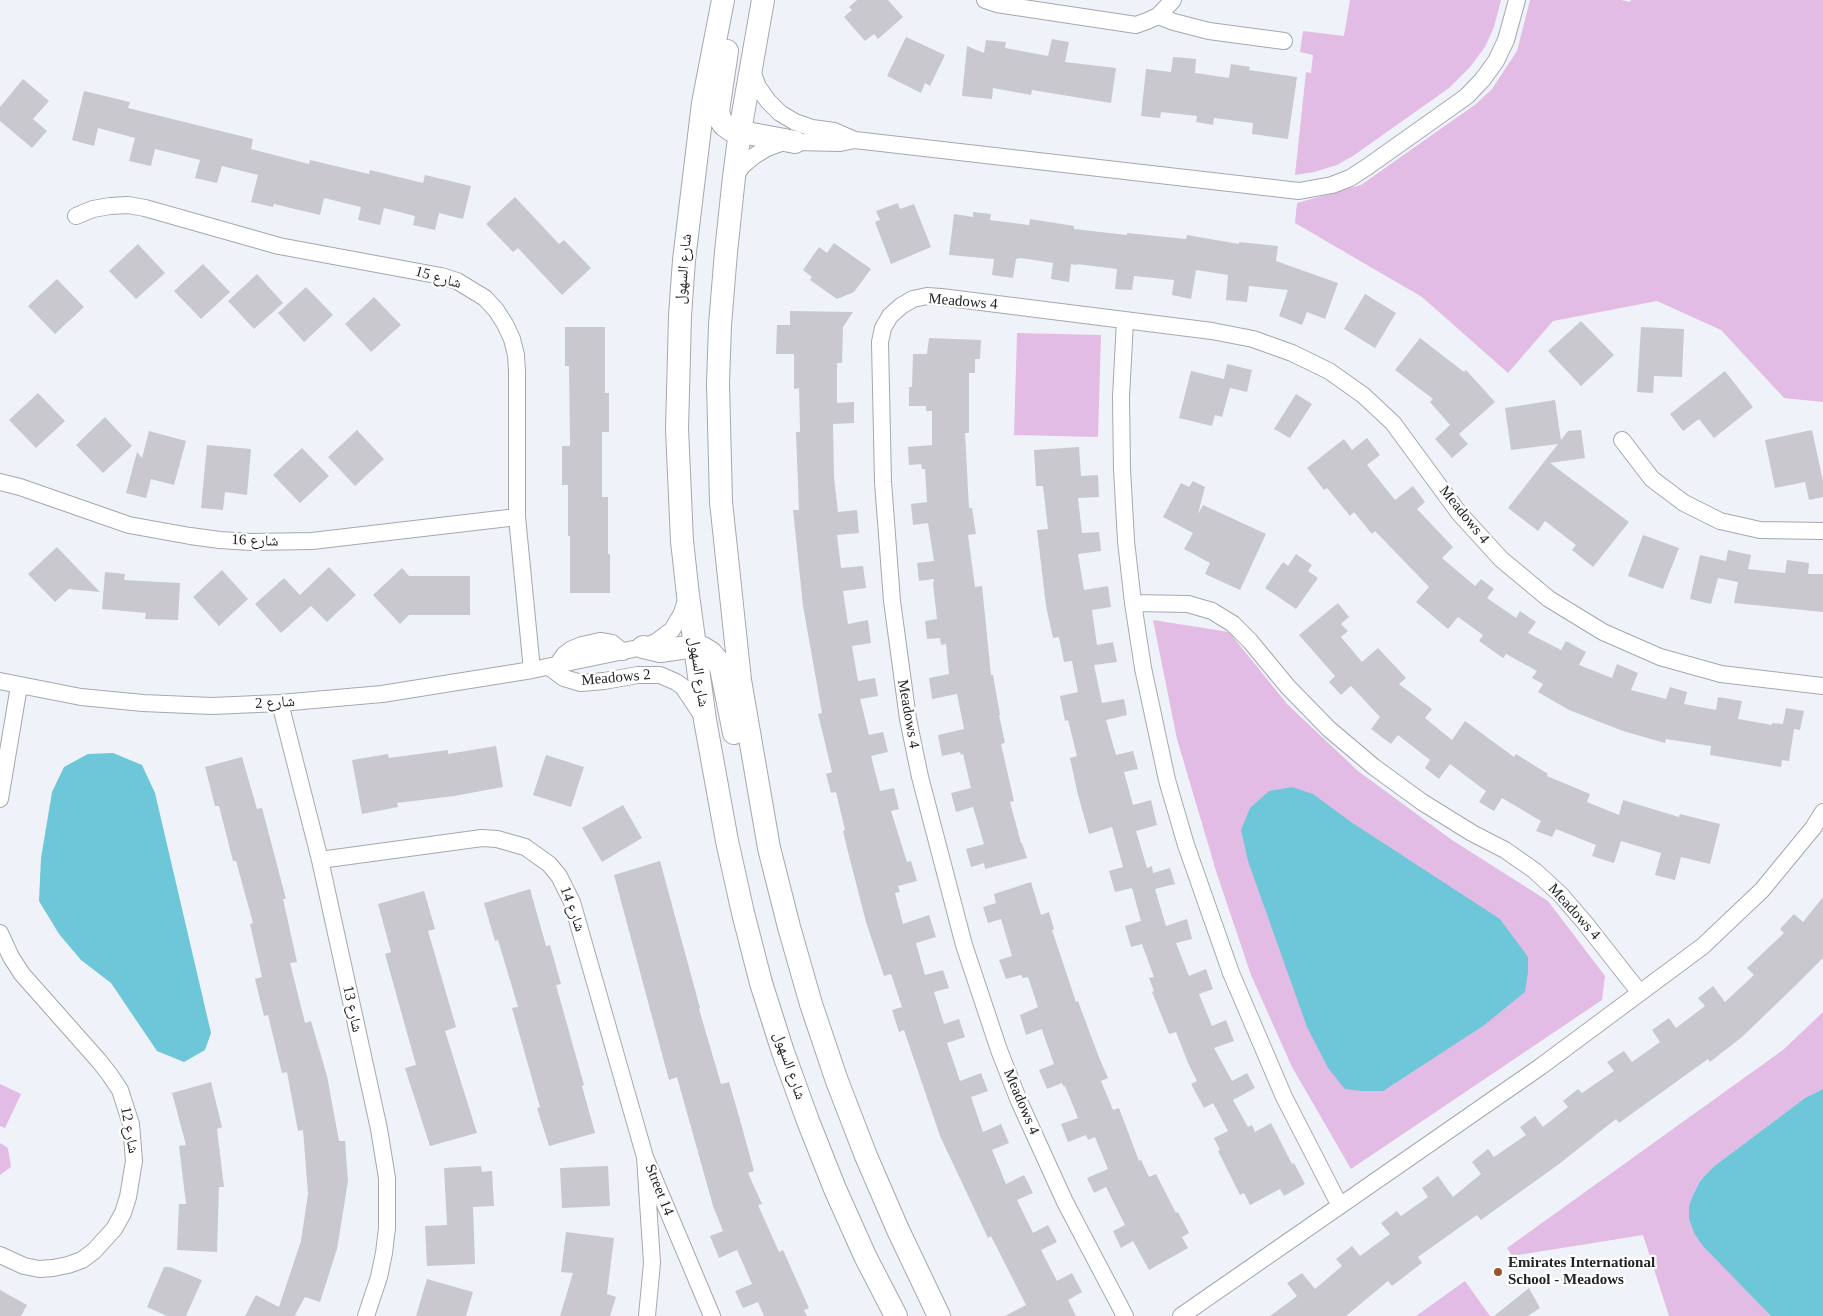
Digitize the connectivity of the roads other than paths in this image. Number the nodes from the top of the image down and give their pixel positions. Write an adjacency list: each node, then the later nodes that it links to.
1 (723, 0): 20 (main road, شارع السهول)
2 (730, 0): 10 (main road)
3 (763, 0): 9 (main road)
4 (985, 0): 7 (street)
5 (1173, 0): 7 (street)
6 (1517, 0): 11 (street)
7 (1158, 16): 8 (street)
8 (1284, 41)
9 (752, 71): 10 (main road); 11 (street)
10 (740, 131): 12 (main road); 13 (main road)
11 (855, 140): 12 (street)
12 (795, 142): 13 (street)
13 (734, 177): 34 (main road)
14 (76, 216): 18 (street, شارع 15)
15 (1125, 321): 21 (street); 29 (street, Meadows 4); 46 (street, Meadows 4)
16 (1622, 440): 19 (street)
17 (0, 482): 18 (street, شارع 16)
18 (517, 517): 25 (street, شارع 15)
19 (1823, 531)
20 (688, 595): 22 (main road, شارع السهول); 23 (street, Meadows 2)
21 (1133, 602): 37 (street, Meadows 4); 39 (street)
22 (695, 646): 23 (main road); 31 (main road, شارع السهول); 34 (main road)
23 (633, 650): 24 (street, Meadows 2); 26 (street)
24 (553, 666): 25 (street, شارع 2); 26 (street, Meadows 2)
25 (532, 670): 30 (street, شارع 2)
26 (638, 675): 31 (street, Meadows 2)
27 (0, 681): 28 (street, شارع 2)
28 (19, 686): 30 (street, شارع 2); 32 (street)
29 (1823, 686)
30 (280, 703): 35 (street, شارع 13)
31 (705, 720): 44 (main road, شارع السهول)
32 (0, 799)
33 (1823, 812): 37 (street)
34 (769, 848): 45 (main road)
35 (320, 860): 38 (street, شارع 14); 41 (street, شارع 13)
36 (1, 938): 40 (street, شارع 12)
37 (1640, 993): 39 (street)
38 (645, 1157): 42 (street, Street 14); 43 (street, Street 14)
39 (1340, 1206): 47 (street)
40 (0, 1255)
41 (366, 1316)
42 (647, 1316)
43 (712, 1316)
44 (896, 1316)
45 (939, 1316)
46 (1125, 1316)
47 (1181, 1316)

